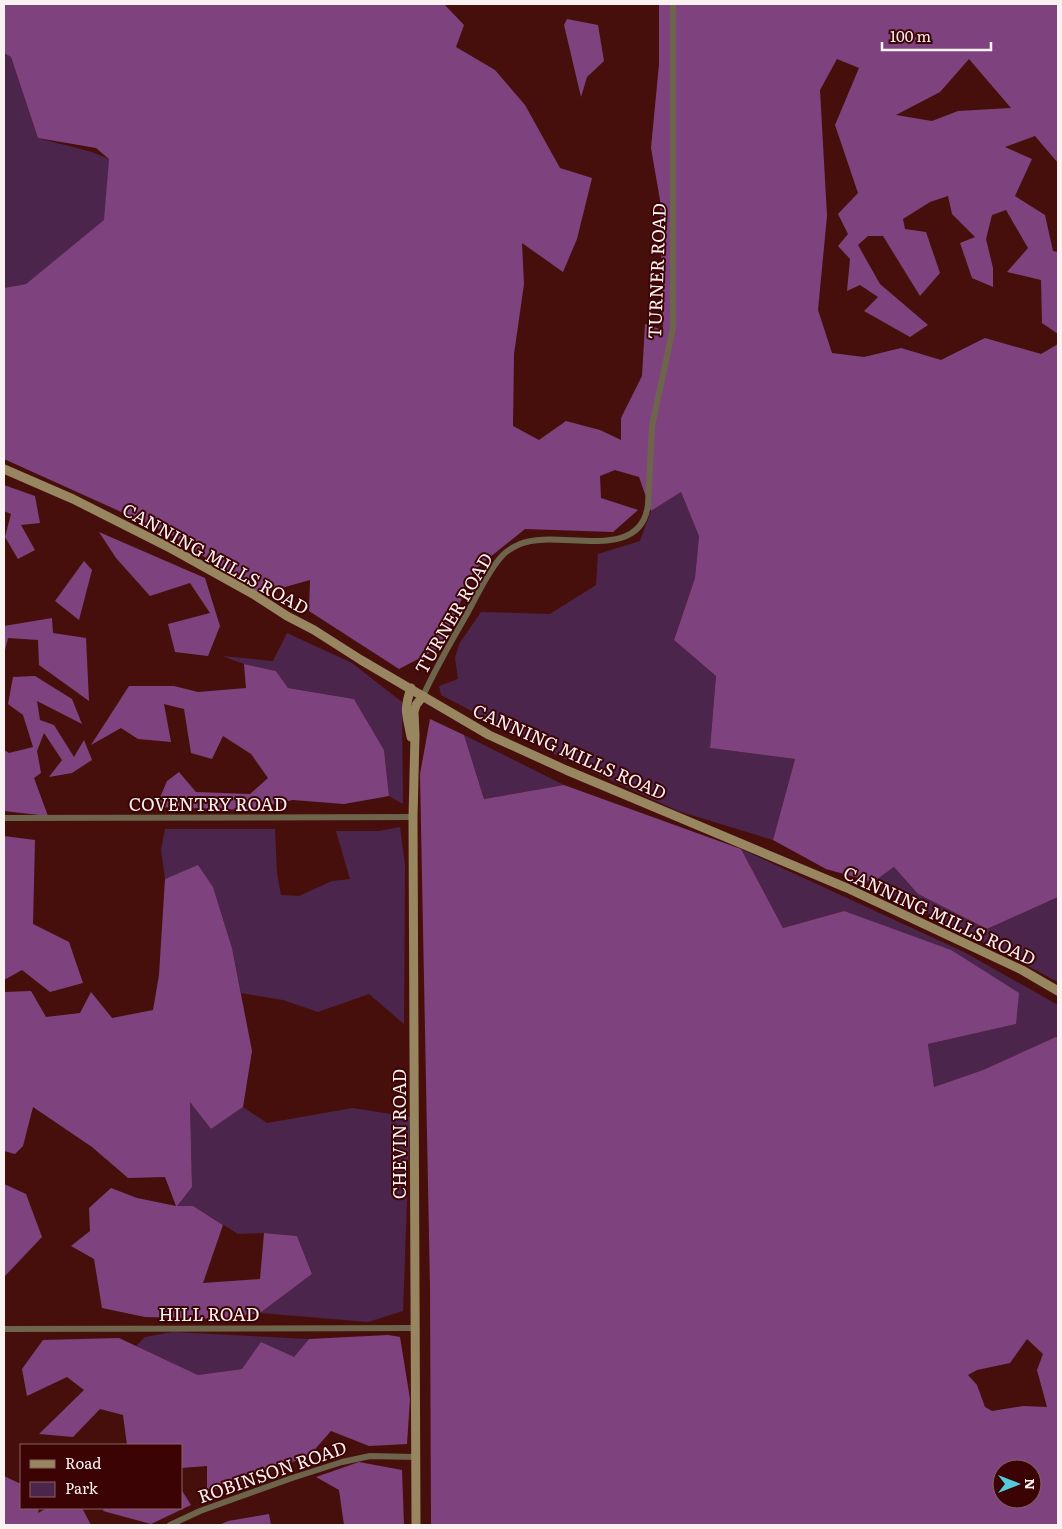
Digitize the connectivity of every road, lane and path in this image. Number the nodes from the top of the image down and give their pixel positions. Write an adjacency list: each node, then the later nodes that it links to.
1 (672, 4): 4 (street, TURNER ROAD)
2 (4, 469): 3 (main road, CANNING MILLS ROAD)
3 (411, 688): 4 (main road, CANNING MILLS ROAD); 5 (main road, CHEVIN ROAD)
4 (423, 696): 5 (main road, CHEVIN ROAD); 8 (main road, CANNING MILLS ROAD)
5 (414, 742): 6 (main road, CHEVIN ROAD)
6 (413, 817): 7 (street, COVENTRY ROAD); 9 (main road, CHEVIN ROAD)
7 (4, 818)
8 (1058, 991)
9 (415, 1328): 10 (street, HILL ROAD); 11 (main road, CHEVIN ROAD)
10 (4, 1329)
11 (415, 1456): 12 (street, ROBINSON ROAD); 13 (main road, CHEVIN ROAD)
12 (170, 1525)
13 (416, 1525)

